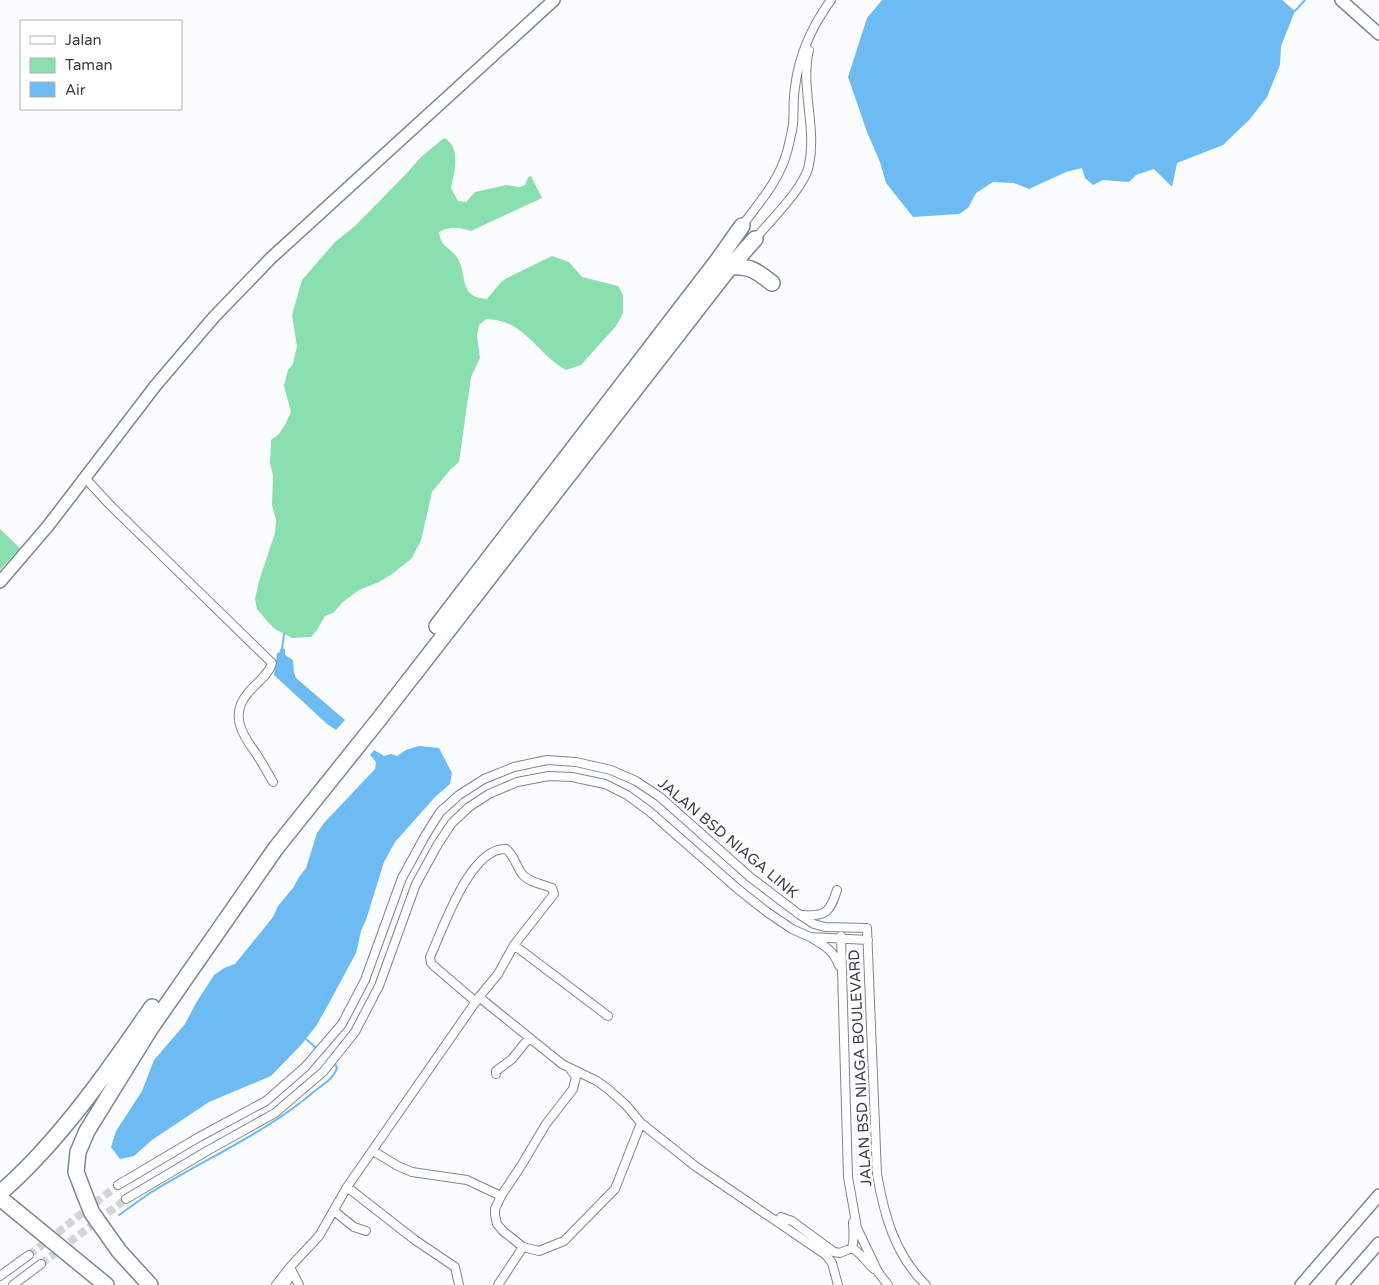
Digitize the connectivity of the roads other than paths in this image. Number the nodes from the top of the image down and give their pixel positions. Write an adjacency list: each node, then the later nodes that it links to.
1 (554, 0): 10 (main road)
2 (831, 0): 4 (street)
3 (1341, 0): 5 (main road)
4 (822, 12): 6 (street); 7 (street)
5 (1379, 34)
6 (742, 226): 33 (highway)
7 (755, 239): 8 (highway)
8 (730, 267): 9 (highway); 52 (highway)
9 (772, 283)
10 (85, 478): 11 (main road); 12 (street)
11 (0, 582)
12 (273, 782)
13 (418, 849): 14 (street); 16 (street, JALAN BSD NIAGA LINK); 31 (street, JALAN BSD NIAGA LINK)
14 (431, 857): 19 (street, JALAN BSD NIAGA LINK); 37 (street, JALAN BSD NIAGA LINK)
15 (836, 890): 16 (street)
16 (800, 915): 17 (street, JALAN BSD NIAGA LINK)
17 (840, 927): 18 (street, JALAN BSD NIAGA LINK); 20 (street, JALAN BSD NIAGA BOULEVARD)
18 (867, 928): 21 (street, JALAN BSD NIAGA BOULEVARD)
19 (810, 937): 20 (street, JALAN BSD NIAGA LINK); 23 (street)
20 (841, 939): 21 (street, JALAN BSD NIAGA LINK); 23 (street, JALAN BSD NIAGA BOULEVARD)
21 (868, 940): 60 (street, JALAN BSD NIAGA BOULEVARD)
22 (514, 944): 24 (street); 24 (street); 25 (street)
23 (842, 975): 38 (street, JALAN BSD NIAGA BOULEVARD)
24 (478, 1000): 26 (street); 30 (street)
25 (608, 1016)
26 (529, 1038): 27 (street); 28 (street)
27 (570, 1069): 29 (street); 35 (street)
28 (496, 1074)
29 (641, 1123): 40 (street); 43 (street)
30 (372, 1150): 32 (street); 35 (street)
31 (118, 1185)
32 (347, 1187): 39 (street); 56 (street)
33 (0, 1192)
34 (1379, 1195): 61 (main road)
35 (501, 1196): 43 (street)
36 (0, 1198): 51 (highway)
37 (126, 1199)
38 (854, 1210): 44 (street); 48 (street, JALAN BSD NIAGA BOULEVARD)
39 (334, 1211): 41 (street); 47 (street)
40 (778, 1222): 44 (street); 58 (street)
41 (366, 1231)
42 (1379, 1243): 62 (main road)
43 (523, 1247): 57 (street)
44 (852, 1248): 48 (street)
45 (29, 1254): 49 (street)
46 (41, 1264): 50 (street)
47 (291, 1270): 53 (street); 54 (street); 55 (street)
48 (878, 1272): 59 (street, JALAN BSD NIAGA BOULEVARD)
49 (0, 1276)
50 (13, 1285)
51 (106, 1285)
52 (150, 1285)
53 (276, 1285)
54 (286, 1285)
55 (299, 1285)
56 (459, 1285)
57 (498, 1285)
58 (838, 1285)
59 (888, 1285)
60 (926, 1285)
61 (1301, 1285)
62 (1342, 1285)

